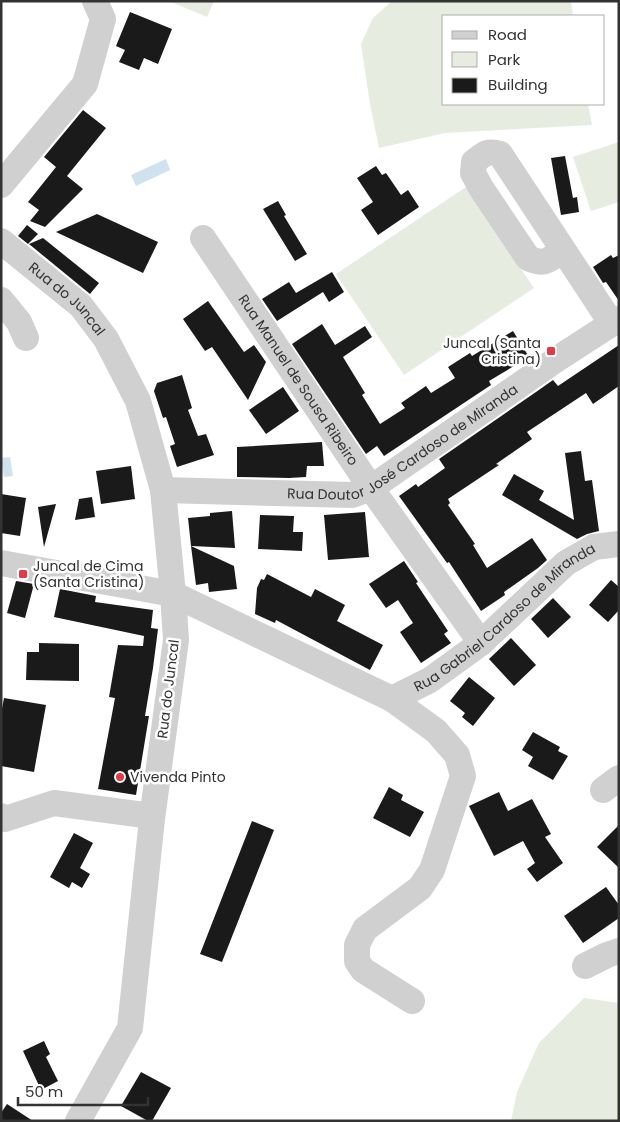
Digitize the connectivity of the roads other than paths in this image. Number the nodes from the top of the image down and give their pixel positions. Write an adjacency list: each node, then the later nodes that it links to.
1 (95, 1): 2 (street)
2 (1, 184)
3 (204, 238): 9 (street, Rua Manuel de Sousa Ribeiro)
4 (1, 241): 10 (street, Rua do Juncal)
5 (563, 250): 7 (street)
6 (1, 300): 8 (street)
7 (615, 321): 9 (street, Rua Doutor José Cardoso de Miranda)
8 (26, 338)
9 (371, 488): 10 (street, Rua Doutor José Cardoso de Miranda); 14 (street, Rua Manuel de Sousa Ribeiro)
10 (163, 490): 13 (street, Rua do Juncal)
11 (619, 544): 14 (street, Rua Gabriel Cardoso de Miranda)
12 (1, 563): 13 (street, Rua Gabriel Cardoso de Miranda)
13 (173, 594): 15 (street, Rua Gabriel Cardoso de Miranda); 17 (street, Rua do Juncal)
14 (481, 643): 15 (street, Rua Gabriel Cardoso de Miranda)
15 (392, 699): 20 (street, Rua Gabriel Cardoso de Miranda)
16 (1, 816): 17 (street)
17 (152, 816): 21 (street, Rua do Juncal)
18 (619, 951): 19 (street)
19 (585, 966)
20 (412, 1001)
21 (78, 1121)

